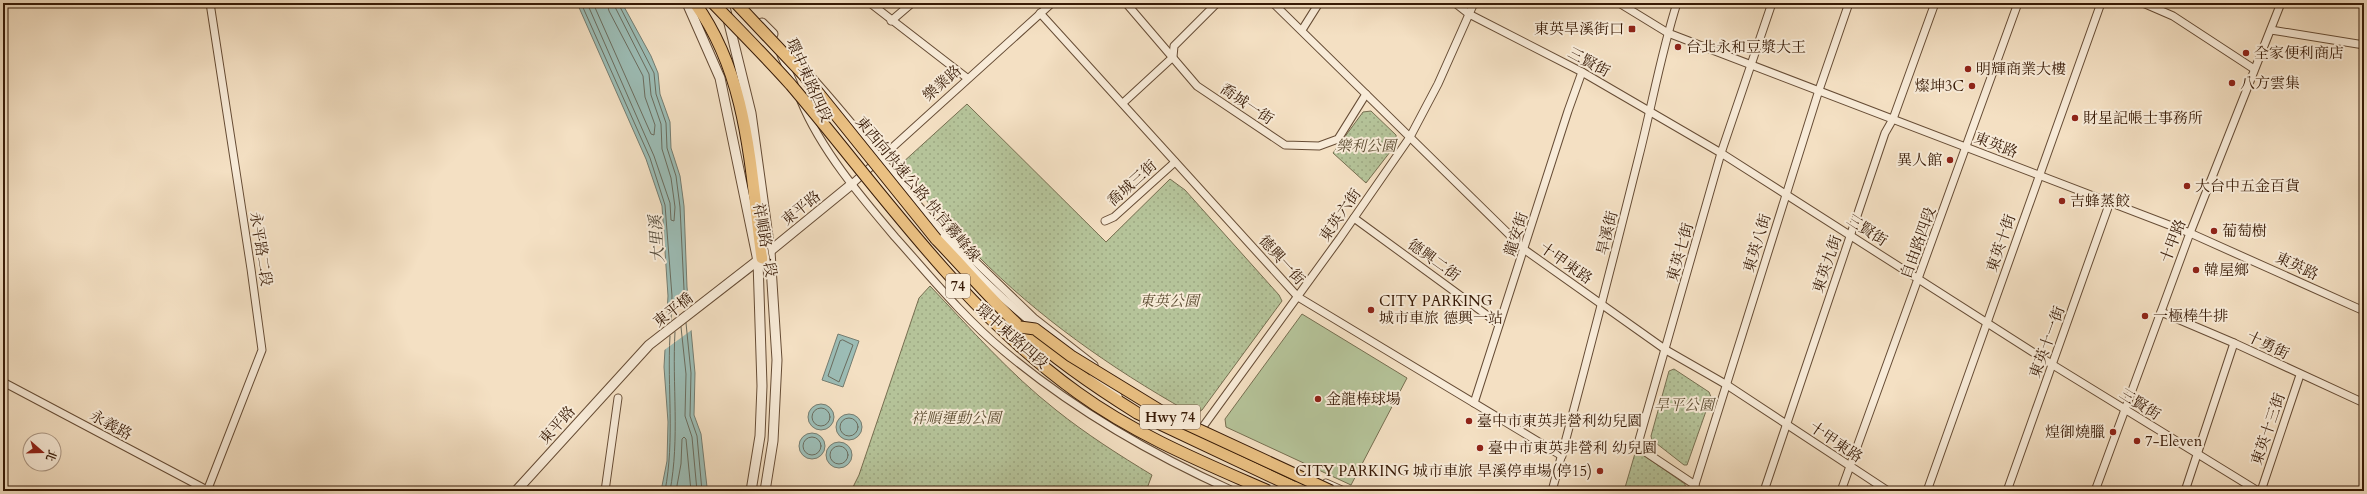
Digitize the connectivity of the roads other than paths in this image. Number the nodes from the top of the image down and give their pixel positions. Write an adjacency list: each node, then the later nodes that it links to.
1 (210, 3): 86 (street, 永平路二段)
2 (687, 3): 59 (street, 祥順路一段)
3 (695, 3): 59 (highway)
4 (713, 3): 92 (highway, 東西向快速公路 快官霧峰線 / 74, bridge)
5 (724, 3): 59 (street, 祥順路一段)
6 (736, 3): 68 (highway, 東西向快速公路 快官霧峰線 / 74, bridge)
7 (743, 3): 32 (street, 環中東路四段)
8 (870, 3): 28 (street)
9 (912, 3): 28 (street)
10 (1052, 3): 26 (street, 樂業路)
11 (1126, 3): 34 (street, 喬城一街)
12 (1216, 3): 34 (street)
13 (1273, 3): 29 (street, 十甲東路)
14 (1319, 3): 29 (street)
15 (1456, 3): 27 (street, 三賢街)
16 (1474, 3): 27 (street, 東英六街)
17 (1619, 3): 31 (street, 東英路)
18 (1677, 3): 31 (street, 旱溪街)
19 (1772, 3): 35 (street, 東英七街)
20 (1849, 3): 39 (street, 東英八街)
21 (1935, 3): 43 (street, 東英九街)
22 (2018, 3): 45 (street, 自由路四段)
23 (2101, 3): 49 (street, 東英十街)
24 (2143, 3): 36 (street)
25 (2281, 3): 30 (street, 十甲路)
26 (1040, 13): 38 (street, 樂業路); 41 (street, 德興一街)
27 (1470, 14): 37 (street, 三賢街); 44 (street, 東英六街)
28 (892, 21): 38 (street)
29 (1302, 30): 40 (street, 十甲東路)
30 (2270, 30): 33 (street); 36 (street, 十甲路)
31 (1668, 33): 35 (street, 東英路); 42 (street, 旱溪街)
32 (773, 34): 47 (street, 環中東路四段); 50 (street, 環中東路四段)
33 (2364, 45)
34 (1173, 57): 40 (street, 喬城一街); 41 (street)
35 (1750, 64): 39 (street, 東英路); 46 (street, 東英七街)
36 (2254, 69): 56 (street, 十甲路)
37 (1582, 72): 42 (street, 三賢街); 58 (street, 龍安街)
38 (967, 78): 47 (street, 樂業路)
39 (1819, 90): 43 (street, 東英路); 51 (street, 東英八街)
40 (1366, 94): 44 (street, 十甲東路)
41 (1123, 103): 48 (street, 德興一街)
42 (1651, 111): 46 (street, 三賢街); 63 (street, 旱溪街)
43 (1893, 119): 45 (street, 東英路); 57 (street, 東英九街)
44 (1410, 138): 54 (street, 東英六街); 58 (street, 十甲東路)
45 (1967, 147): 49 (street, 東英路); 61 (street, 自由路四段)
46 (1721, 153): 51 (street, 三賢街); 70 (street, 東英七街)
47 (880, 158): 50 (street, 樂業路); 53 (street, 環中東路四段)
48 (1175, 162): 55 (street, 喬城三街); 62 (street, 德興一街)
49 (2039, 175): 52 (street, 東英路); 66 (street, 東英十街)
50 (852, 184): 59 (street, 東平路); 91 (street, 環中東路四段)
51 (1786, 194): 57 (street, 三賢街); 75 (street, 東英八街)
52 (2110, 202): 56 (street, 東英路); 71 (street, 東英十一街)
53 (929, 216): 81 (street, 環中東路四段); 94 (street, 環中東路四段)
54 (1354, 218): 62 (street, 東英六街); 67 (street, 德興二街)
55 (1105, 221)
56 (2190, 233): 64 (street, 東英路); 65 (street, 十甲路)
57 (1850, 234): 61 (street, 三賢街); 80 (street, 東英九街)
58 (1525, 250): 63 (street, 十甲東路); 67 (street, 龍安街)
59 (764, 257): 60 (street, 東平路); 89 (street, 祥順路一段); 90 (street, 祥順路一段)
60 (749, 268): 73 (street, 東平橋)
61 (1919, 279): 66 (street, 三賢街); 84 (street, 自由路四段)
62 (1298, 297): 77 (street, 德興一街); 81 (street, 東英六街)
63 (1602, 304): 70 (street, 十甲東路); 83 (street, 旱溪街)
64 (2364, 311)
65 (2160, 312): 69 (street, 十勇街); 79 (street, 十甲路)
66 (1988, 322): 71 (street, 三賢街); 101 (street, 東英十街)
67 (1499, 324): 77 (street, 龍安街)
68 (1020, 327): 93 (highway, 東西向快速公路 快官霧峰線 / 74); 95 (highway, Hwy 74, bridge)
69 (2234, 343): 72 (street, 十勇街); 82 (street)
70 (1666, 350): 75 (street, 十甲東路); 85 (street, 東英七街)
71 (2053, 365): 79 (street, 三賢街); 102 (street, 東英十一街)
72 (2300, 375): 78 (street, 十勇街); 106 (street, 東英十三街)
73 (619, 378): 87 (street, 東平路)
74 (3, 382): 86 (street, 永義路)
75 (1727, 385): 80 (street, 十甲東路); 85 (street, 東英八街)
76 (618, 398): 88 (street)
77 (1474, 403): 83 (street, 德興一街)
78 (2364, 404)
79 (2125, 409): 82 (street, 三賢街); 103 (street, 十甲路)
80 (1787, 425): 84 (street, 十甲東路); 98 (street, 東英九街)
81 (1202, 428): 96 (street, 環中東路四段)
82 (2198, 454): 104 (street); 105 (street, 三賢街)
83 (1562, 456): 97 (street, 旱溪街)
84 (1850, 467): 99 (street, 自由路四段); 100 (street, 十甲東路)
85 (1694, 488)
86 (207, 491)
87 (516, 491)
88 (605, 491)
89 (751, 491)
90 (765, 491)
91 (1233, 491)
92 (1268, 491)
93 (1302, 491)
94 (1313, 491)
95 (1331, 491)
96 (1344, 491)
97 (1552, 491)
98 (1764, 491)
99 (1841, 491)
100 (1888, 491)
101 (1927, 491)
102 (2007, 491)
103 (2095, 491)
104 (2185, 491)
105 (2258, 491)
106 (2261, 491)

